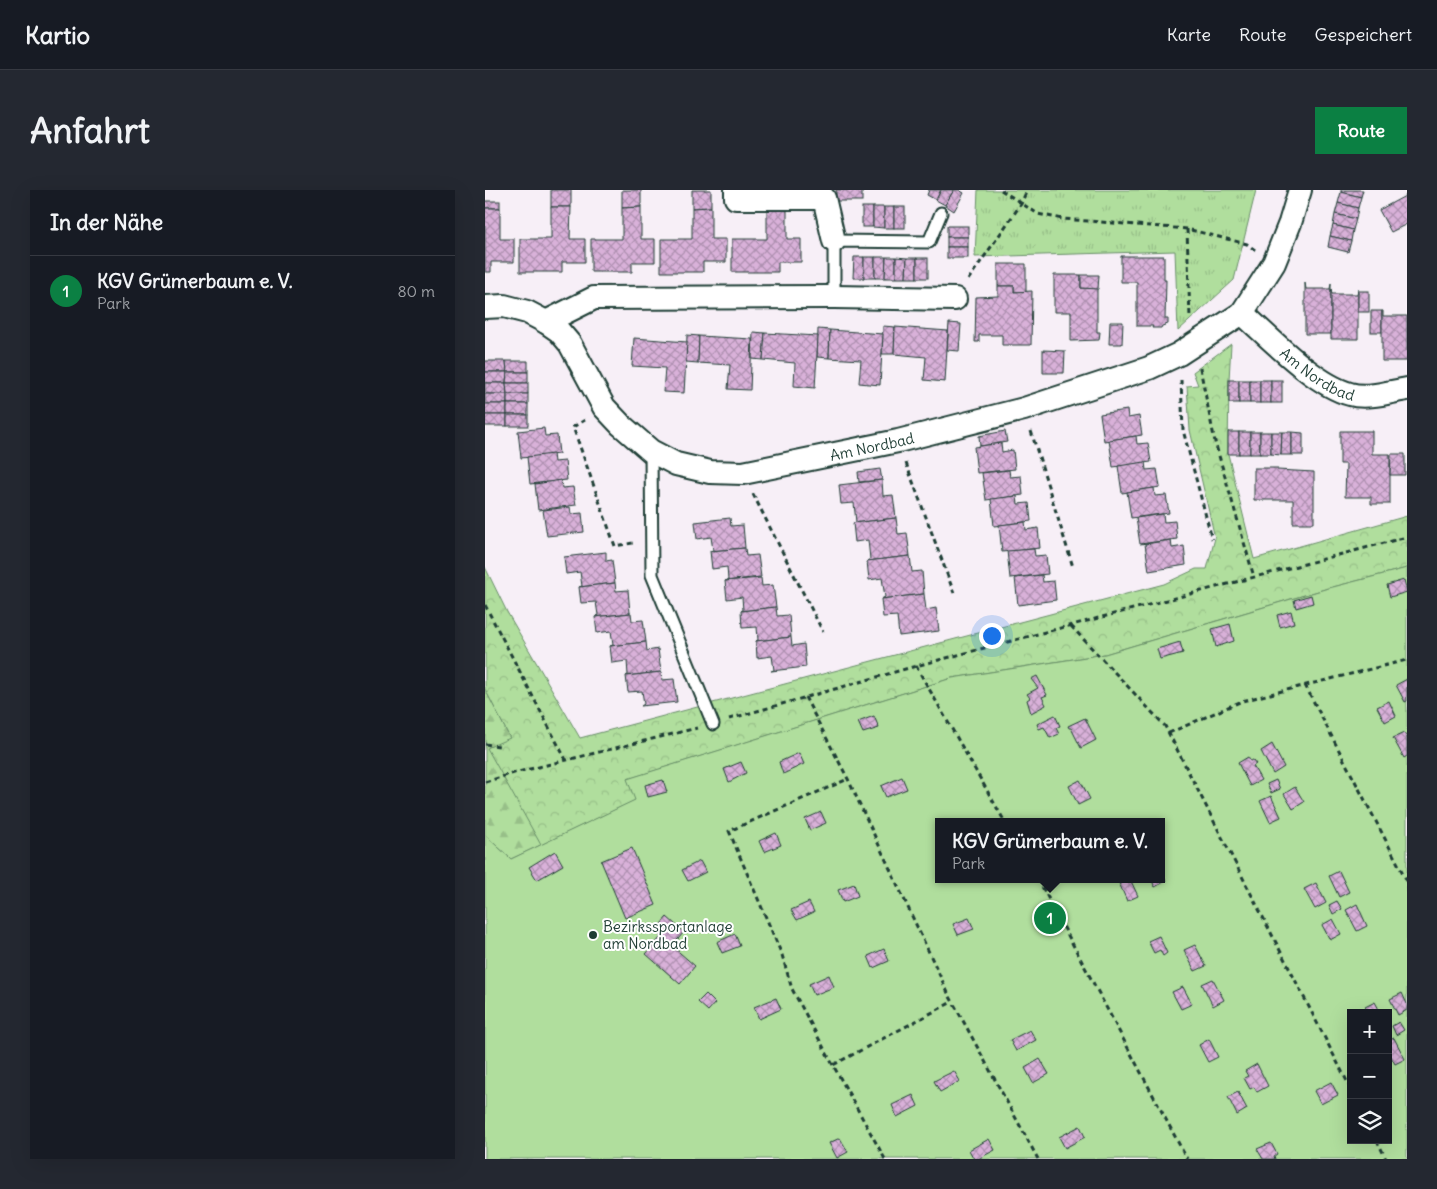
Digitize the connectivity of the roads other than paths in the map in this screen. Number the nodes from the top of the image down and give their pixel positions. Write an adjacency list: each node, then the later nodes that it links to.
1 (736, 190): 4 (street)
2 (1300, 190): 8 (street, Am Nordbad)
3 (941, 213): 4 (lane)
4 (834, 241): 5 (lane)
5 (834, 297): 6 (street); 9 (street)
6 (955, 299)
7 (485, 307): 9 (street, Am Nordbad)
8 (1242, 314): 10 (street, Am Nordbad); 11 (street, Am Nordbad)
9 (546, 322): 11 (street, Am Nordbad)
10 (1407, 389)
11 (651, 451): 12 (lane)
12 (713, 724)

